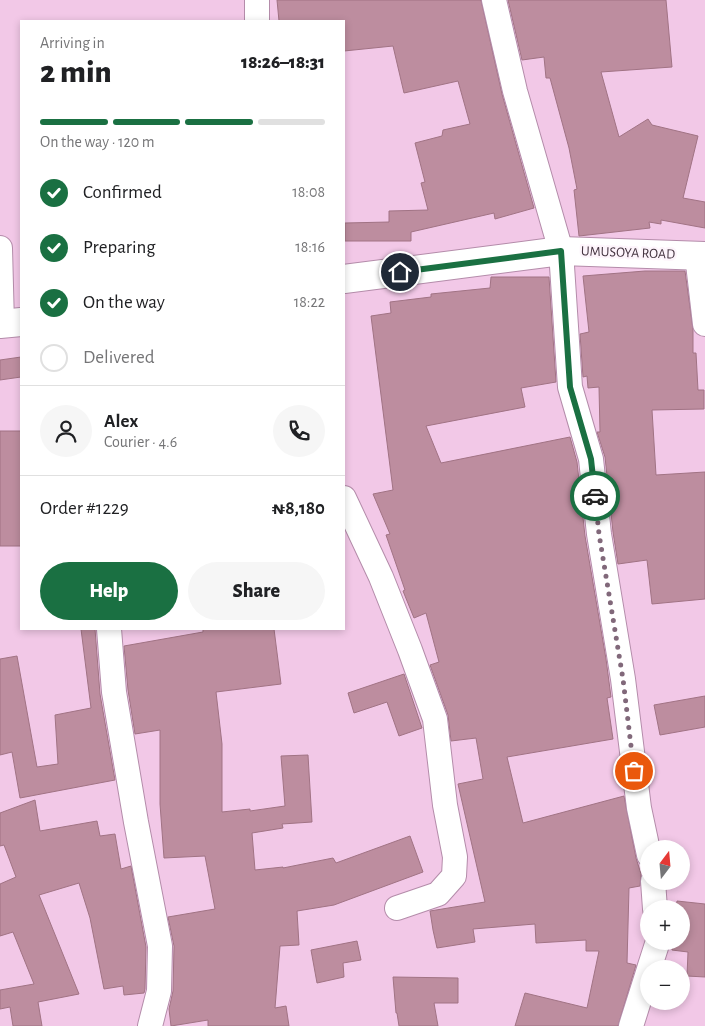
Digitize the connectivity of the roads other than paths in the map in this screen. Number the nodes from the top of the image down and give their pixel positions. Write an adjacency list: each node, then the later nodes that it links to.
1 (257, 0): 3 (street)
2 (494, 0): 5 (street)
3 (257, 20)
4 (0, 248): 8 (street)
5 (561, 251): 6 (main road, UMUSOYA ROAD); 7 (main road, UMUSOYA ROAD); 12 (street)
6 (701, 256): 9 (street)
7 (345, 279)
8 (8, 324)
9 (705, 324)
10 (345, 500): 13 (street)
11 (109, 630): 15 (street)
12 (646, 840)
13 (396, 908)
14 (640, 998): 16 (street)
15 (150, 1026)
16 (631, 1026)

